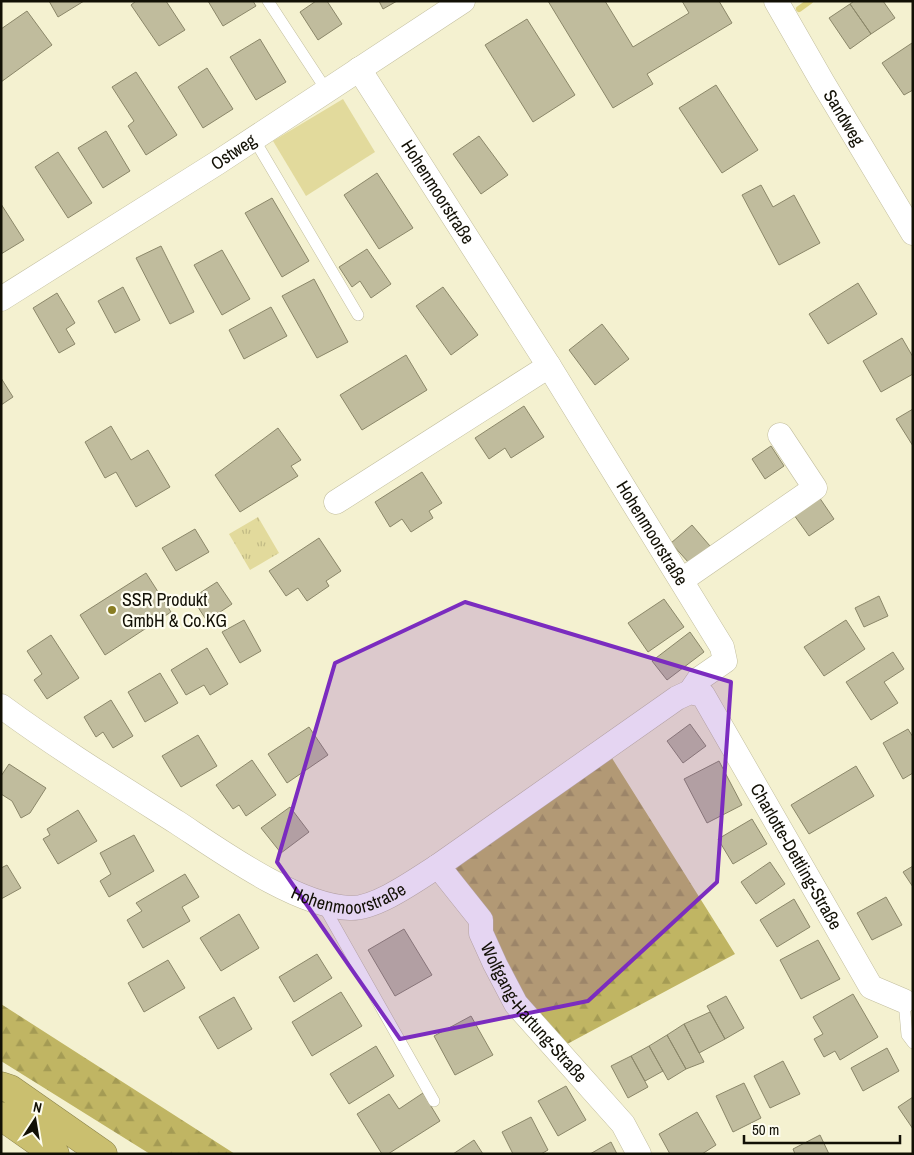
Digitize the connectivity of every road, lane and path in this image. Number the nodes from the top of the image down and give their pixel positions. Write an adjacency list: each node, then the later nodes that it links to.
1 (268, 1): 5 (lane)
2 (464, 1): 4 (street, Ostweg)
3 (776, 1): 7 (street, Sandweg)
4 (359, 70): 5 (street, Ostweg); 10 (street, Hohenmoorstraße)
5 (327, 91): 6 (street, Ostweg)
6 (254, 139): 8 (street, Ostweg); 9 (lane)
7 (913, 234)
8 (1, 299)
9 (358, 315)
10 (549, 366): 12 (street); 13 (street, Hohenmoorstraße)
11 (780, 435): 13 (street)
12 (336, 502)
13 (682, 580): 14 (street, Hohenmoorstraße)
14 (696, 694): 16 (street, Hohenmoorstraße); 18 (street, Charlotte-Dettling-Straße)
15 (1, 706): 17 (street, Hohenmoorstraße)
16 (438, 866): 17 (street, Hohenmoorstraße); 25 (street, Wolfgang-Hartung-Straße)
17 (321, 903): 21 (lane)
18 (908, 999): 19 (lane)
19 (913, 1043)
20 (1, 1086): 24 (highway)
21 (434, 1101)
22 (1, 1116): 23 (highway)
23 (55, 1154)
24 (103, 1154)
25 (639, 1154)

